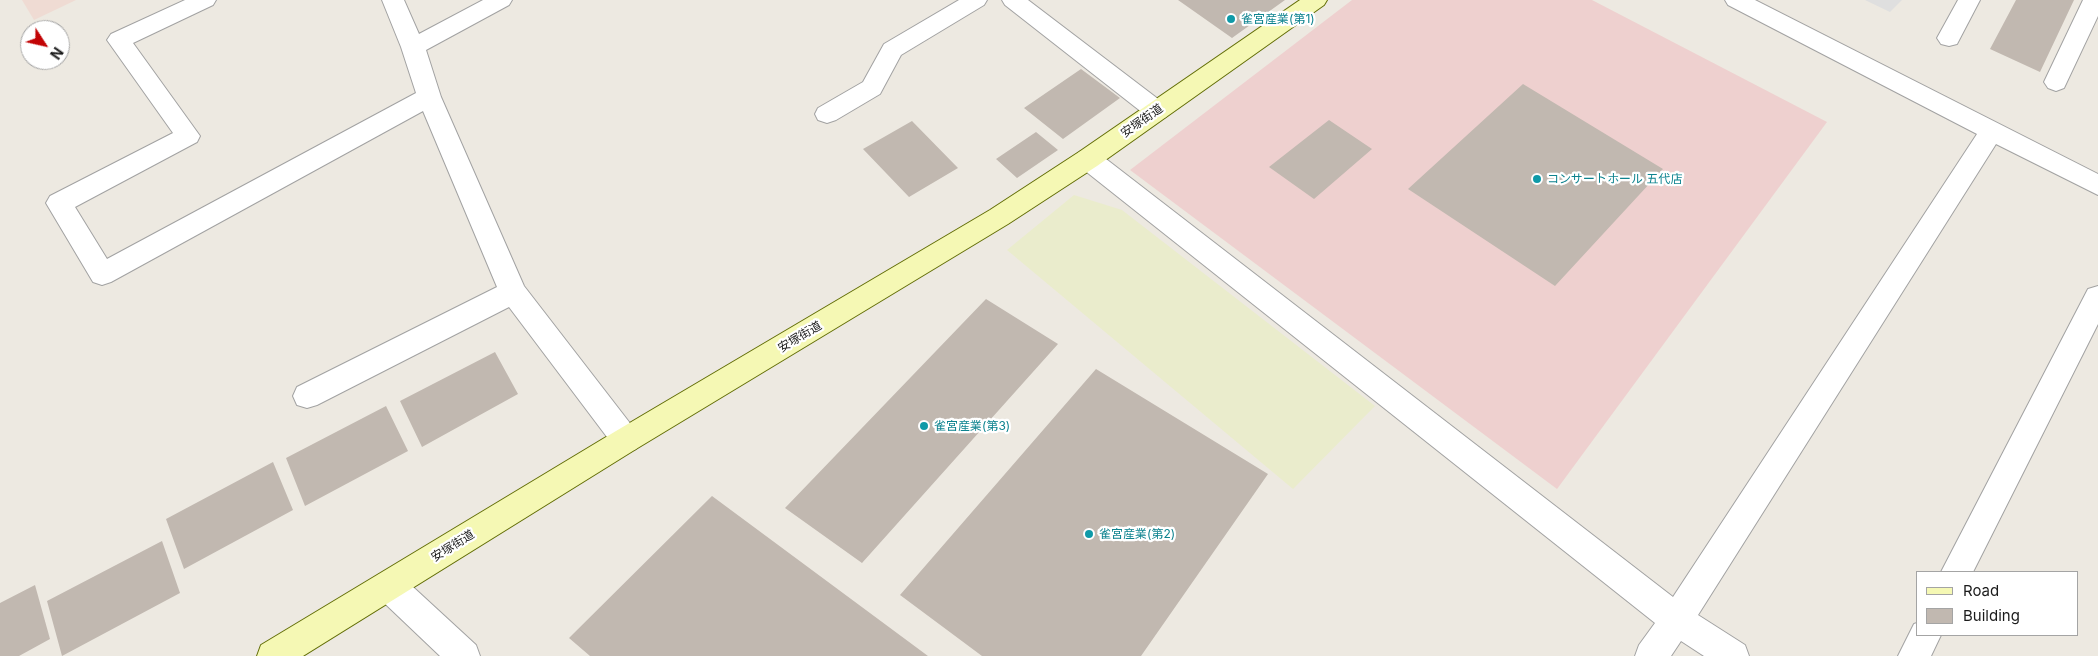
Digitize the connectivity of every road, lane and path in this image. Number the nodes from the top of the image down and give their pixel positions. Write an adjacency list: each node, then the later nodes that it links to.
1 (205, 0): 13 (street)
2 (393, 0): 11 (street)
3 (501, 0): 11 (street)
4 (976, 0): 15 (street)
5 (1014, 0): 14 (street)
6 (1316, 0): 14 (main road, 安塚街道)
7 (1736, 0): 16 (street)
8 (1969, 0): 10 (street)
9 (2094, 0): 12 (street)
10 (1949, 38)
11 (413, 48): 13 (street)
12 (2056, 82)
13 (429, 97): 19 (street)
14 (1157, 111): 17 (main road, 安塚街道)
15 (827, 114)
16 (1992, 131): 18 (street); 25 (street)
17 (1088, 159): 22 (main road, 安塚街道); 25 (street)
18 (2098, 185)
19 (513, 292): 21 (street); 22 (street)
20 (2098, 297): 23 (street)
21 (307, 396)
22 (626, 440): 24 (main road, 安塚街道)
23 (1958, 571)
24 (389, 586): 27 (main road, 安塚街道); 28 (street)
25 (1677, 620): 29 (street); 30 (street)
26 (1924, 636): 31 (street)
27 (273, 656)
28 (464, 656)
29 (1651, 656)
30 (1733, 656)
31 (1914, 656)

